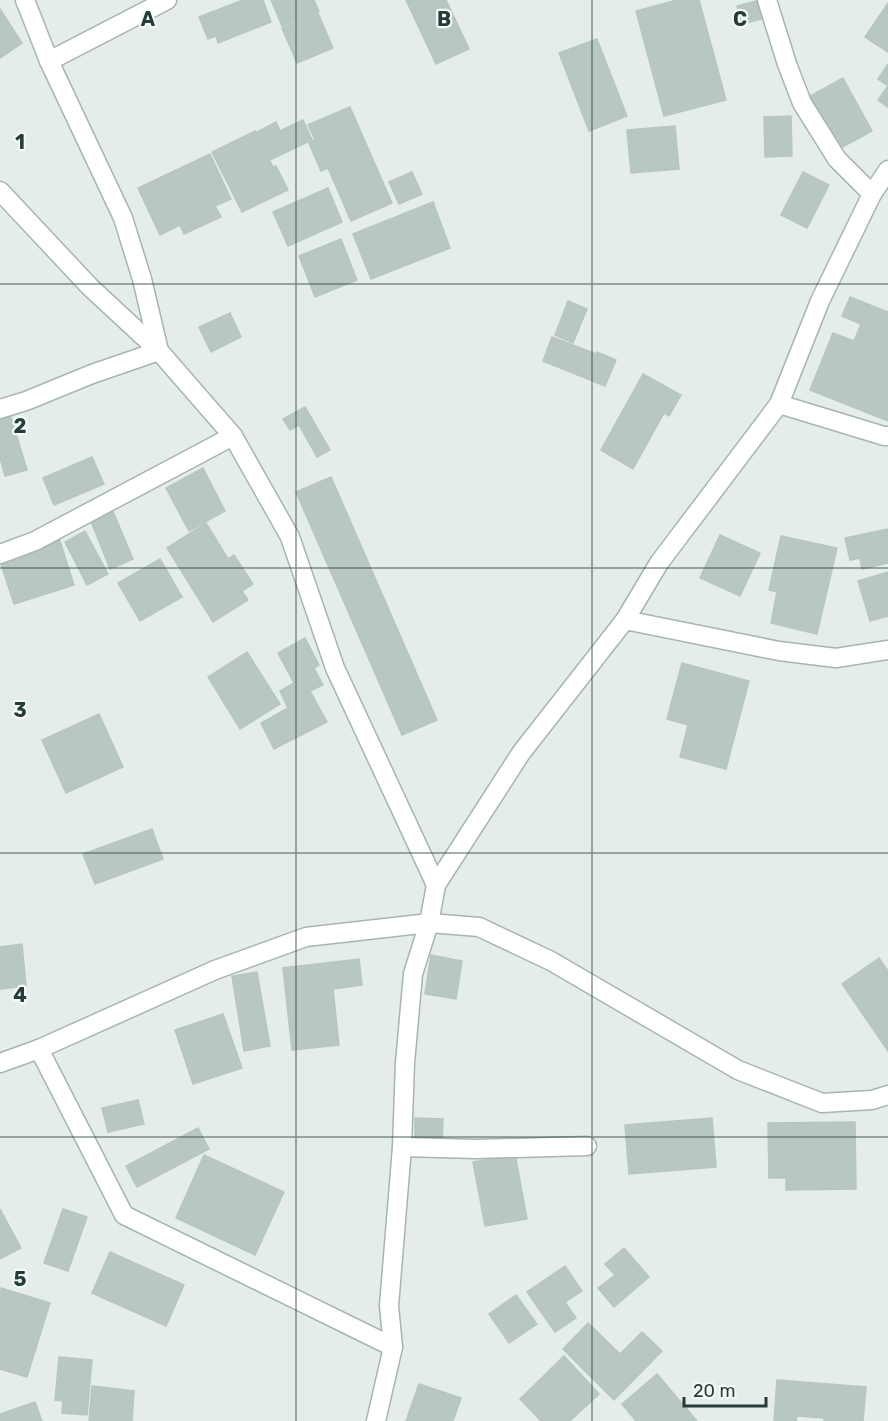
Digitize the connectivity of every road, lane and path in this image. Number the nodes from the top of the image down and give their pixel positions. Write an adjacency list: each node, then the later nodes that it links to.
1 (25, 0): 4 (street)
2 (167, 0): 4 (street)
3 (767, 0): 7 (street)
4 (49, 61): 8 (street)
5 (888, 170): 7 (street)
6 (0, 191): 8 (street)
7 (872, 194): 9 (street)
8 (159, 351): 10 (street); 11 (street)
9 (779, 404): 12 (street); 14 (street)
10 (0, 409)
11 (233, 436): 13 (street); 16 (street)
12 (888, 436)
13 (0, 554)
14 (625, 620): 15 (street); 16 (street)
15 (888, 650)
16 (436, 885): 17 (street)
17 (429, 923): 18 (street); 20 (street); 22 (street)
18 (39, 1049): 19 (street); 23 (street)
19 (0, 1063)
20 (888, 1095)
21 (587, 1146): 22 (street)
22 (402, 1147): 23 (street)
23 (393, 1347): 24 (street)
24 (376, 1421)

